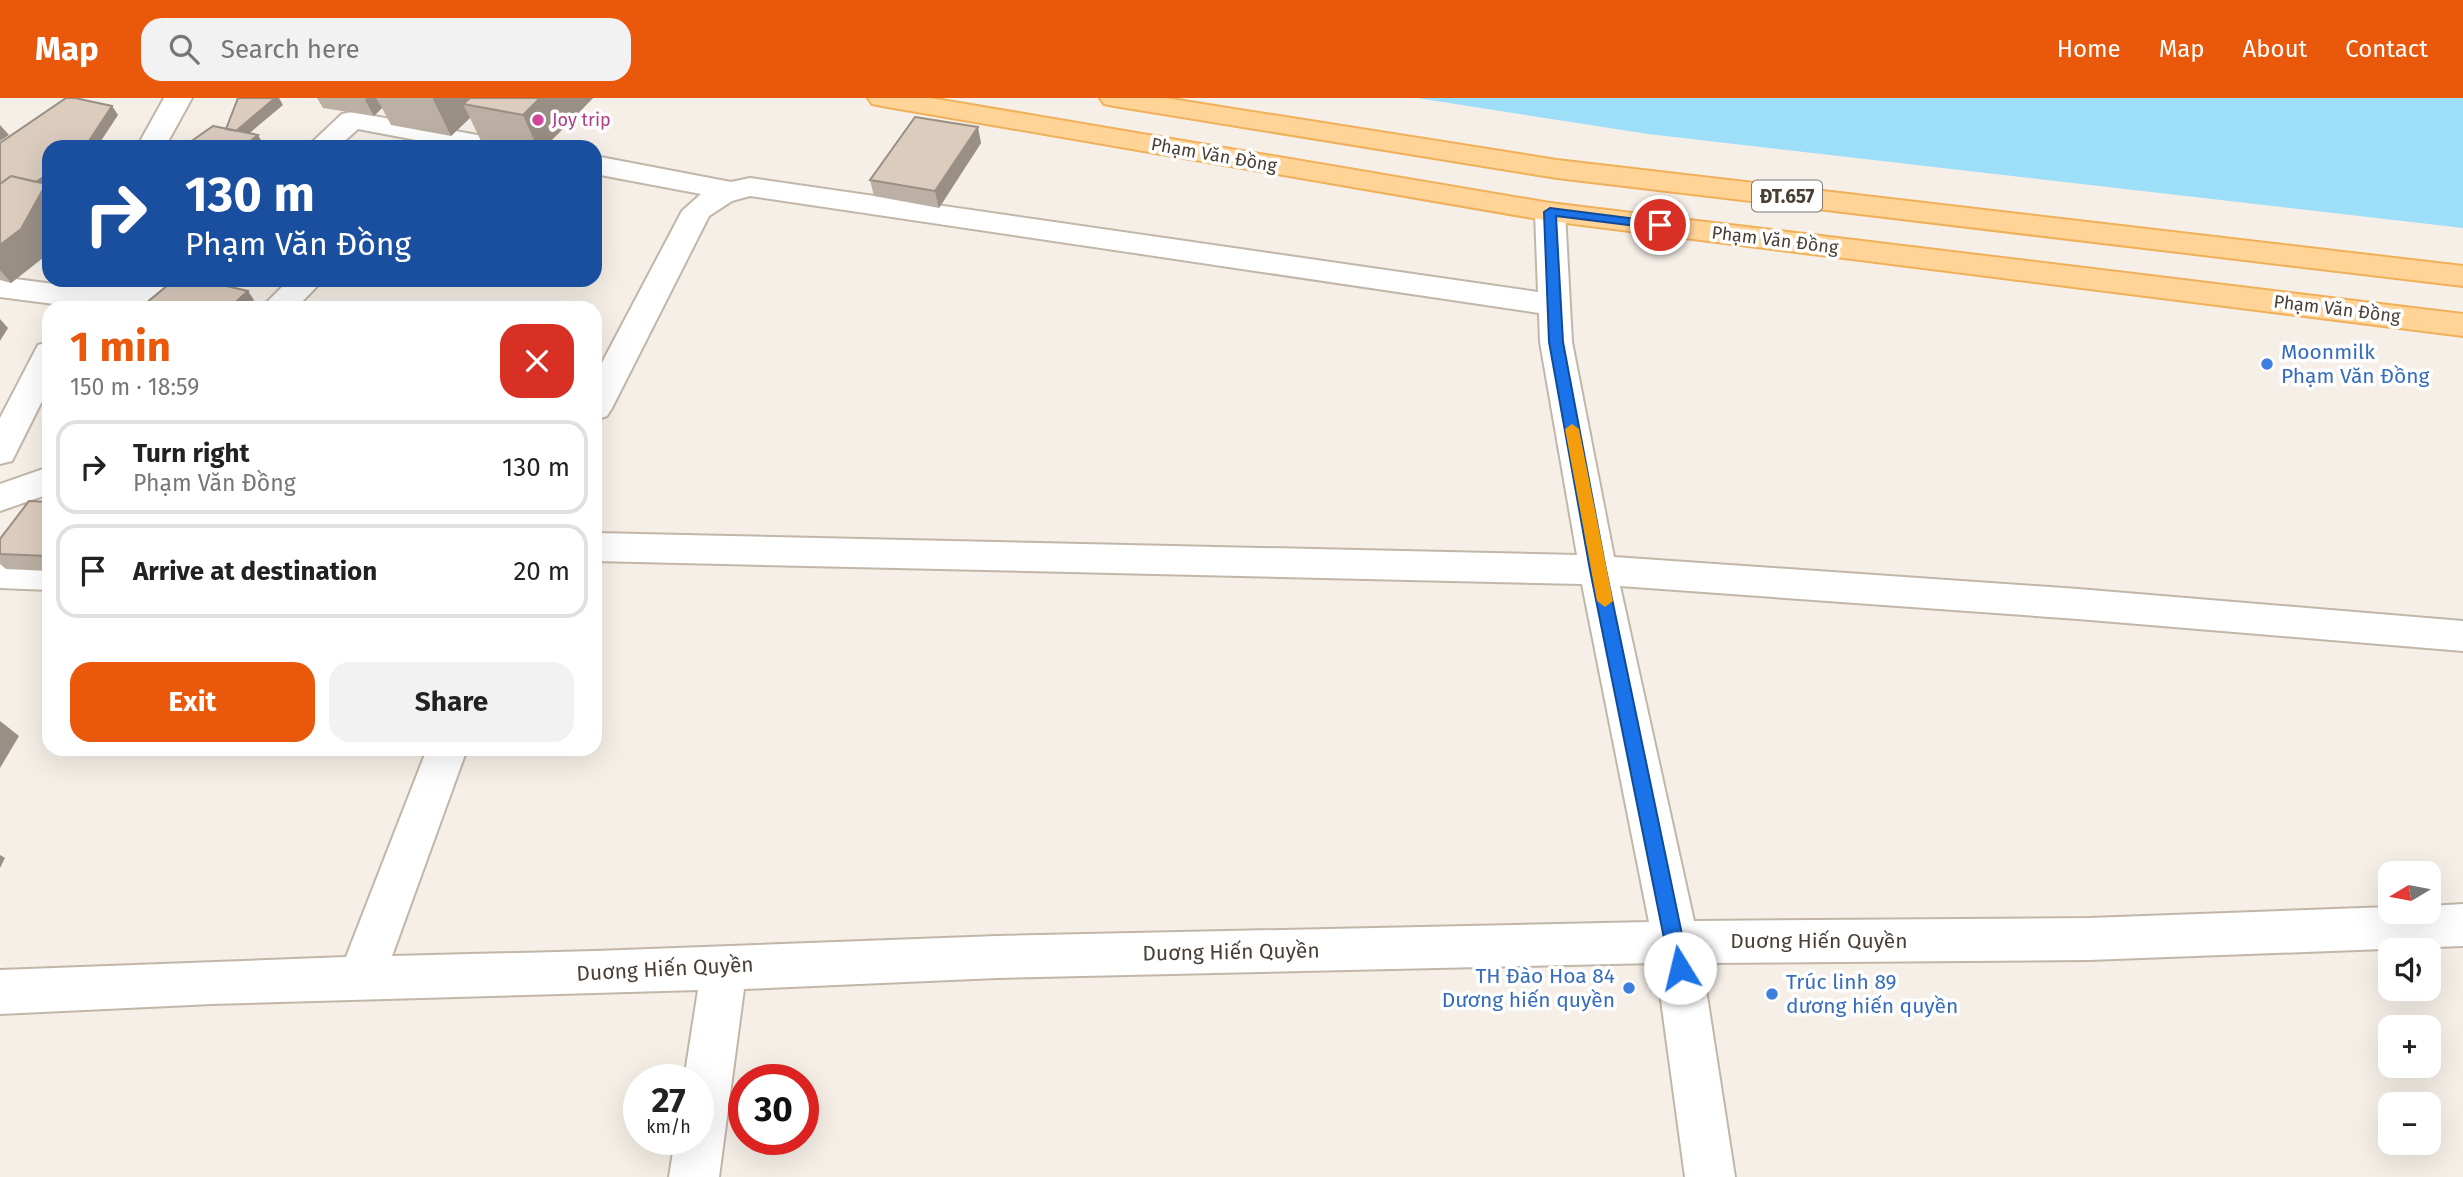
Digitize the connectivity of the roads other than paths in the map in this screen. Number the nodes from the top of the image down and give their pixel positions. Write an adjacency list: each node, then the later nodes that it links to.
1 (178, 98): 5 (street)
2 (882, 98): 12 (main road, Phạm Văn Đồng / ĐT.657)
3 (1114, 98): 10 (main road, Phạm Văn Đồng / ĐT.657)
4 (486, 115): 8 (street)
5 (155, 140)
6 (329, 140): 7 (street)
7 (442, 140)
8 (459, 140)
9 (602, 166): 11 (street)
10 (1557, 170): 12 (main road); 13 (main road, Phạm Văn Đồng / ĐT.657)
11 (728, 190): 19 (street); 22 (street)
12 (1550, 212): 19 (street); 20 (main road, Phạm Văn Đồng / ĐT.657)
13 (2463, 276)
14 (0, 287): 17 (street)
15 (164, 287): 17 (street)
16 (300, 287): 18 (street)
17 (77, 295)
18 (285, 301)
19 (1554, 305): 27 (street)
20 (2463, 325)
21 (42, 367): 23 (street)
22 (602, 394)
23 (0, 452)
24 (42, 483): 25 (street)
25 (0, 498)
26 (602, 547): 27 (street)
27 (1598, 570): 30 (street); 33 (street)
28 (0, 574): 29 (street)
29 (42, 576)
30 (2463, 636)
31 (444, 756): 35 (street)
32 (2463, 925): 33 (street, Duơng Hiến Quyền)
33 (1676, 942): 34 (street, Duơng Hiến Quyền); 38 (street)
34 (723, 966): 35 (street, Duơng Hiến Quyền); 37 (street)
35 (361, 978): 36 (street, Duơng Hiến Quyền)
36 (0, 992)
37 (694, 1177)
38 (1710, 1177)

